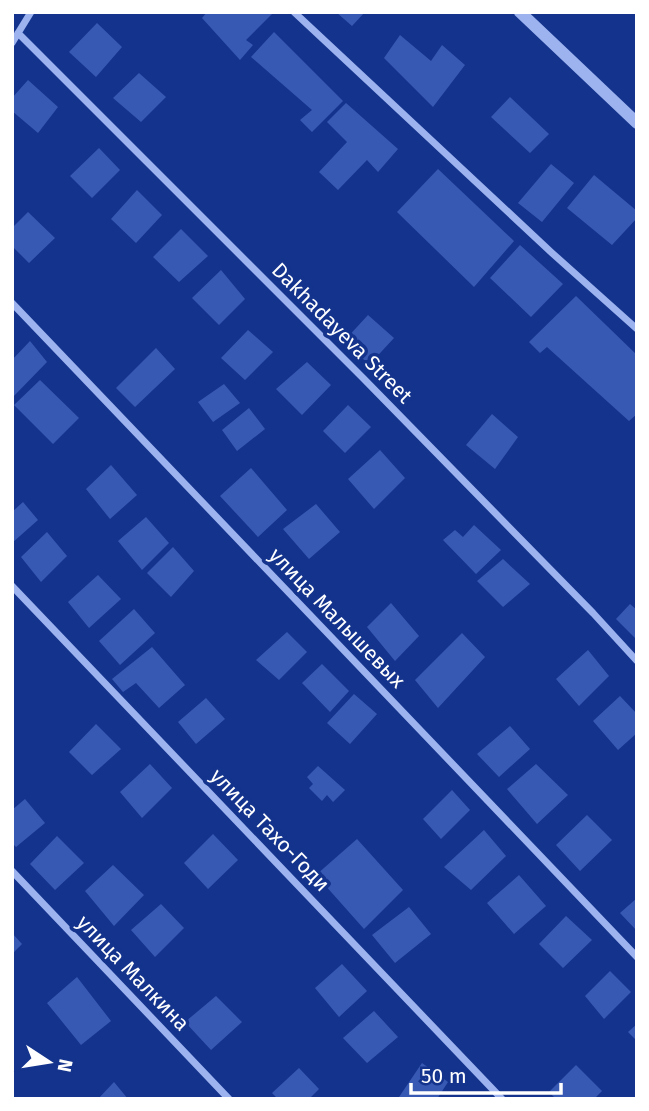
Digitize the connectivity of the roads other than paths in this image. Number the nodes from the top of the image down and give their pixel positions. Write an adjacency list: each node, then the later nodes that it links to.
1 (31, 12): 4 (street)
2 (294, 12): 8 (street)
3 (520, 12): 6 (street)
4 (18, 33): 5 (street); 10 (street, Dakhadayeva Street)
5 (12, 43)
6 (637, 123)
7 (12, 303): 12 (street, улица Малышевых)
8 (637, 329)
9 (12, 586): 14 (street, улица Тахо-Годи)
10 (637, 661)
11 (12, 871): 13 (street, улица Малкина)
12 (637, 957)
13 (229, 1099)
14 (502, 1099)

